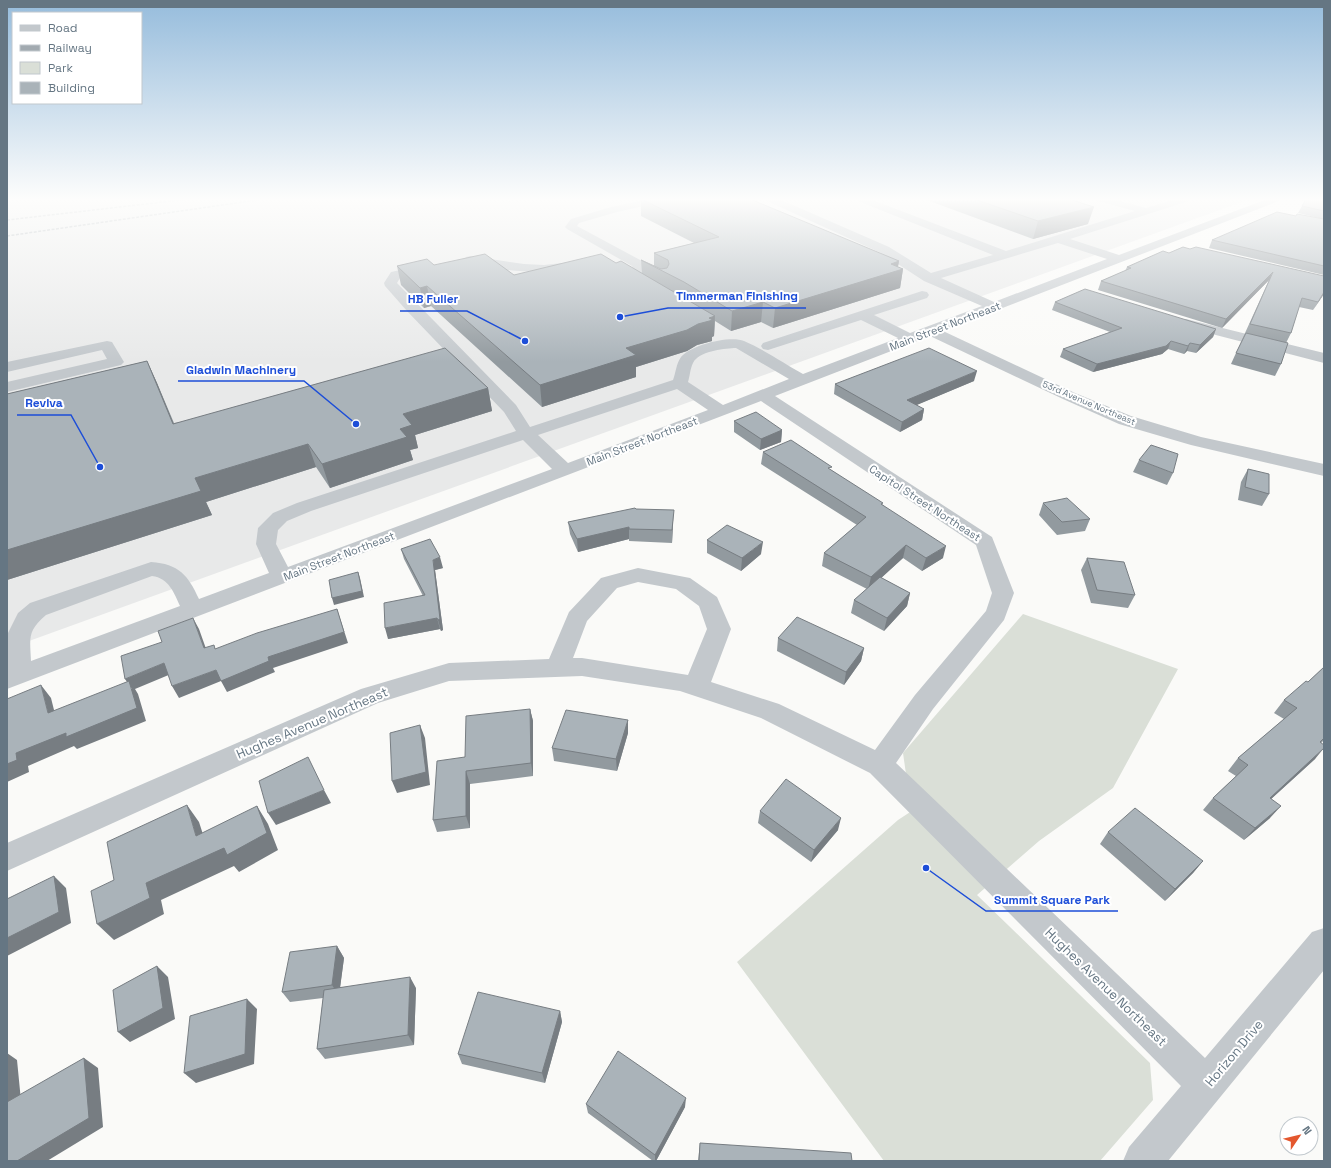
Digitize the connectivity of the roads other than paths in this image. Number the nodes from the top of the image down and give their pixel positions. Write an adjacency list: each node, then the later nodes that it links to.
1 (619, 254): 12 (street)
2 (891, 254): 13 (street)
3 (1001, 254): 7 (street)
4 (1010, 254): 7 (street)
5 (1103, 254): 8 (street)
6 (1134, 254): 8 (street, Main Street Northeast)
7 (1005, 255): 13 (street)
8 (1120, 259): 14 (street, Main Street Northeast)
9 (456, 262): 10 (street)
10 (586, 263)
11 (441, 266): 31 (street)
12 (625, 275)
13 (929, 278): 17 (street)
14 (1057, 283): 15 (street); 17 (street, Main Street Northeast)
15 (1080, 290)
16 (922, 295): 18 (street)
17 (995, 307): 20 (street, Main Street Northeast)
18 (863, 315): 22 (street); 26 (street)
19 (1176, 319): 24 (street)
20 (931, 331): 22 (street, Main Street Northeast); 32 (street, 53rd Avenue Northeast)
21 (719, 332): 23 (street)
22 (910, 339): 26 (street, Main Street Northeast)
23 (739, 344): 26 (street); 27 (street)
24 (1324, 358)
25 (7, 368): 28 (street)
26 (810, 377): 29 (street, Main Street Northeast)
27 (679, 383): 30 (street); 31 (street)
28 (7, 387)
29 (763, 395): 30 (street, Main Street Northeast); 39 (street, Capitol Street Northeast)
30 (720, 412): 33 (street, Main Street Northeast)
31 (525, 432): 33 (street); 34 (street)
32 (1324, 470)
33 (565, 471): 34 (street, Main Street Northeast)
34 (282, 577): 35 (street, Main Street Northeast)
35 (193, 610): 37 (street, Main Street Northeast); 37 (street)
36 (558, 668): 38 (street, Hughes Avenue Northeast); 38 (street); 40 (street, Hughes Avenue Northeast)
37 (14, 677)
38 (696, 687): 39 (street, Hughes Avenue Northeast)
39 (880, 765): 42 (street, Hughes Avenue Northeast)
40 (7, 857)
41 (1324, 944): 42 (street, Horizon Drive)
42 (1207, 1086): 43 (street, Horizon Drive)
43 (1143, 1161)

